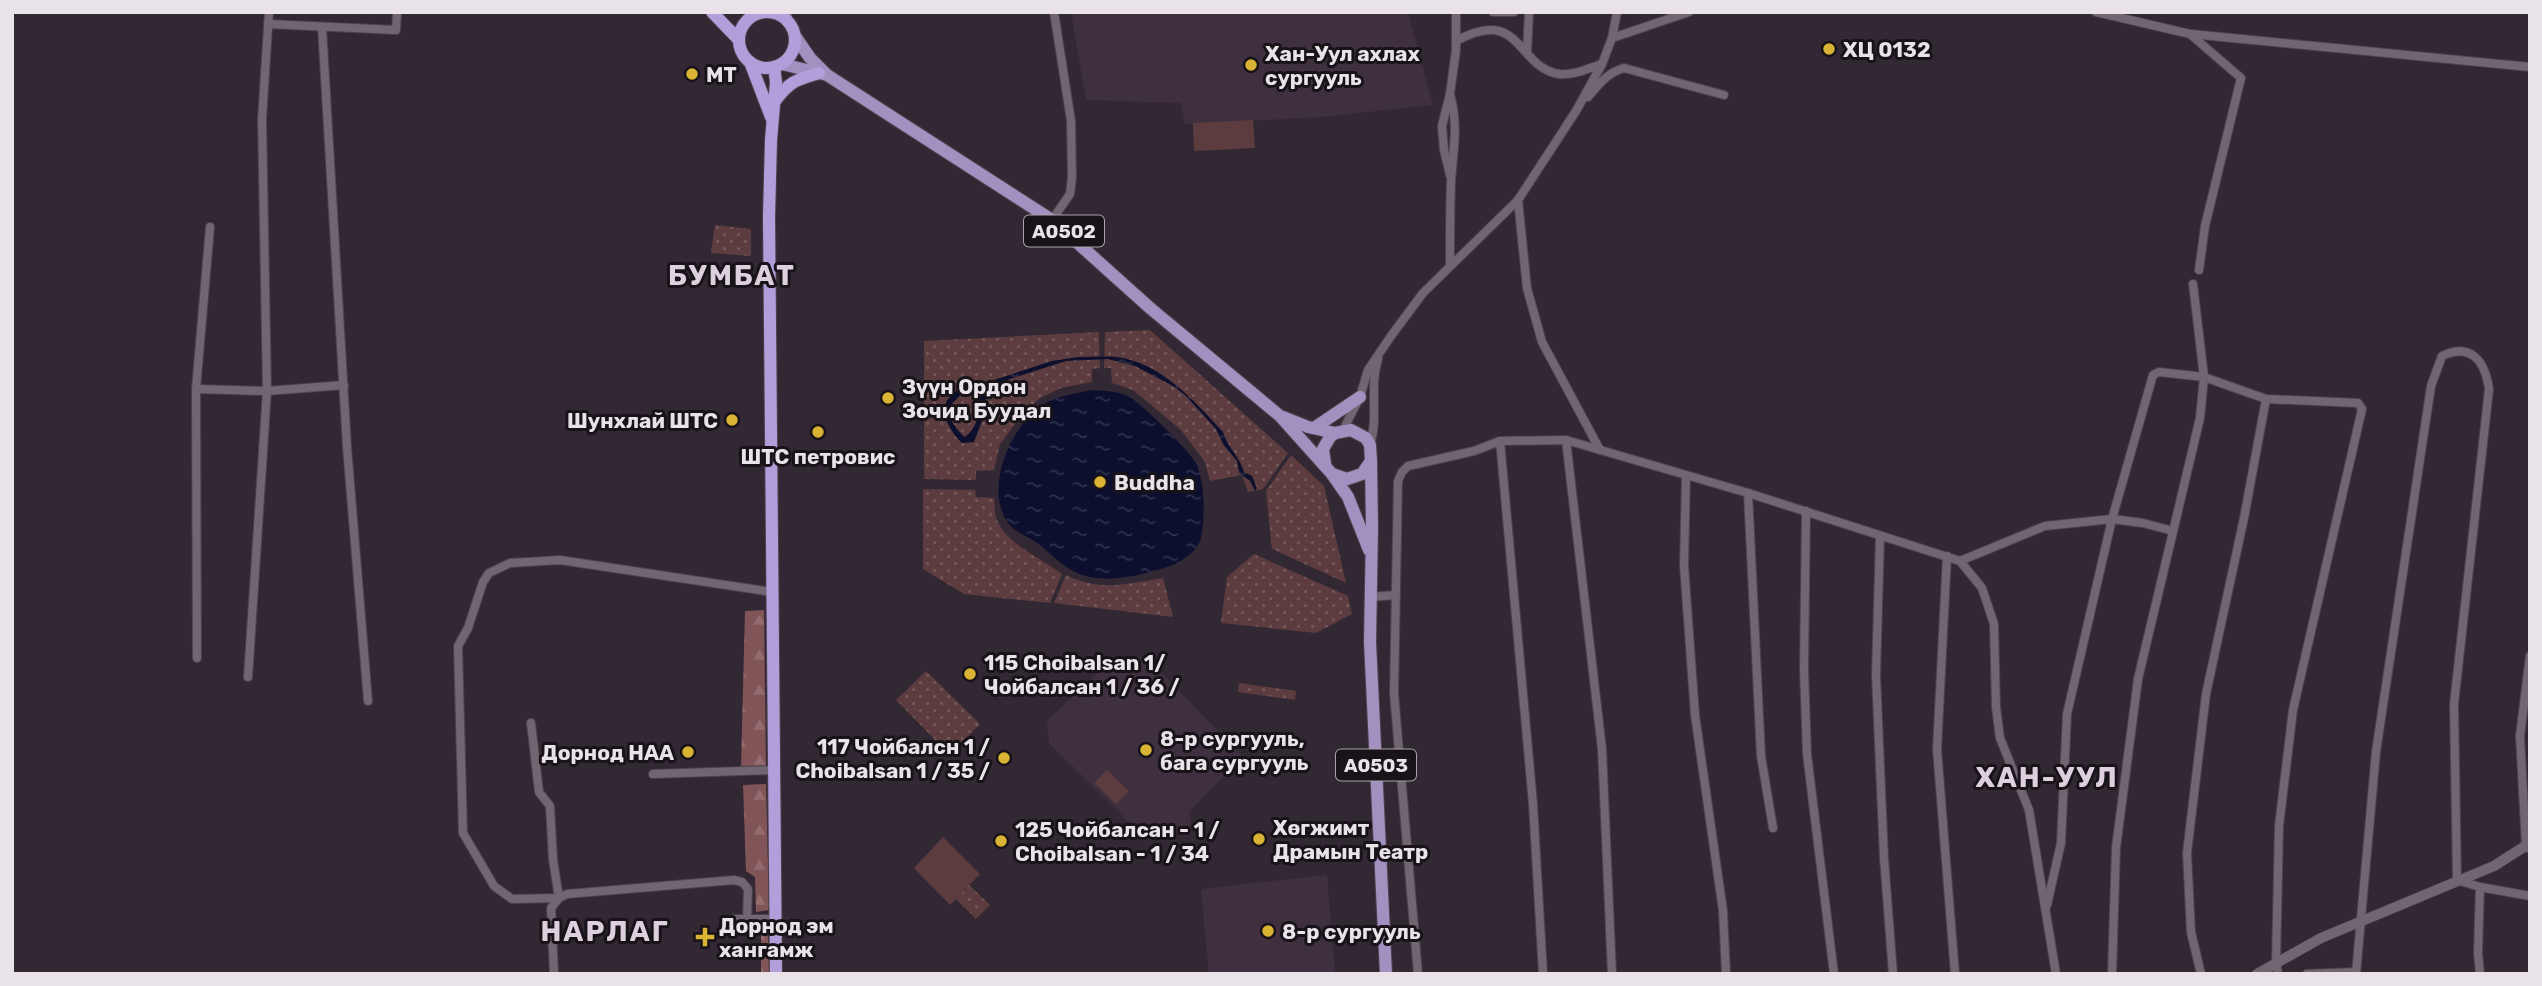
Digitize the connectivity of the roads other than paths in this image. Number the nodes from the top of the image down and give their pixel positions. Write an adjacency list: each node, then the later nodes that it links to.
1 (269, 12): 14 (street)
2 (397, 12): 15 (street)
3 (712, 12): 20 (highway)
4 (1054, 12): 35 (street)
5 (1456, 12): 21 (street)
6 (1493, 12): 7 (street); 16 (street)
7 (1514, 12)
8 (1529, 12): 22 (street)
9 (1616, 12): 19 (street)
10 (1689, 12): 19 (street)
11 (2096, 12): 17 (street)
12 (750, 14): 13 (highway, A0502); 20 (highway, A0502)
13 (787, 17): 18 (highway, A0502)
14 (268, 24): 15 (street); 44 (street)
15 (322, 27): 42 (street)
16 (1492, 29): 21 (street); 22 (street)
17 (2190, 34): 26 (street); 38 (street)
18 (795, 36): 25 (highway); 27 (main road, A0502)
19 (1612, 38): 24 (street)
20 (739, 40): 23 (highway)
21 (1457, 41): 28 (street)
22 (1527, 52): 24 (street)
23 (750, 62): 25 (highway, A0502); 32 (highway)
24 (1602, 64): 31 (street)
25 (778, 66): 27 (main road, A0502); 30 (highway)
26 (2530, 67)
27 (823, 74): 30 (highway); 35 (main road, A0502)
28 (1450, 94): 33 (street); 33 (street)
29 (1724, 95): 31 (street)
30 (774, 101): 32 (highway)
31 (1576, 111): 34 (street)
32 (772, 121): 65 (highway)
33 (1451, 179): 37 (street)
34 (1518, 200): 37 (street); 53 (street)
35 (1052, 220): 47 (main road, A0502)
36 (210, 227): 43 (street)
37 (1450, 265): 40 (street)
38 (2199, 270)
39 (2193, 284): 41 (street)
40 (1381, 350): 45 (street); 52 (street)
41 (2204, 377): 46 (street); 59 (street); 60 (street)
42 (344, 385): 44 (street); 71 (street)
43 (196, 389): 44 (street); 69 (street)
44 (267, 391): 70 (street)
45 (1360, 397): 48 (main road); 49 (street)
46 (2266, 398): 86 (street); 100 (street)
47 (1280, 416): 48 (main road, A0502); 55 (main road, A0502)
48 (1314, 428): 49 (main road, A0502)
49 (1339, 431): 52 (main road, A0502); 55 (main road)
50 (1566, 440): 51 (street); 53 (street); 93 (street)
51 (1500, 441): 66 (street); 92 (street)
52 (1370, 445): 54 (main road)
53 (1600, 450): 56 (street)
54 (1371, 461): 55 (main road); 63 (main road, A0503)
55 (1329, 468): 63 (main road, A0503)
56 (1686, 476): 57 (street); 94 (street)
57 (1748, 493): 58 (street); 75 (street)
58 (1806, 512): 61 (street); 95 (street)
59 (2112, 519): 60 (street); 64 (street); 81 (street)
60 (2173, 531): 99 (street)
61 (1880, 536): 62 (street); 96 (street)
62 (1947, 556): 64 (street); 97 (street)
63 (1371, 557): 67 (main road, A0503)
64 (1960, 561): 81 (street)
65 (772, 592): 73 (highway); 80 (street)
66 (1396, 595): 67 (street); 91 (street)
67 (1370, 597): 90 (main road, A0503)
68 (2530, 656): 76 (street)
69 (197, 658)
70 (248, 677)
71 (368, 701)
72 (531, 723): 80 (street)
73 (775, 770): 74 (street); 84 (highway)
74 (653, 774)
75 (1773, 828)
76 (2528, 846): 77 (street)
77 (2457, 880): 78 (street); 85 (street); 85 (street)
78 (2480, 887): 79 (street); 103 (street)
79 (2530, 896)
80 (559, 898): 83 (street); 88 (street)
81 (2046, 910): 98 (street)
82 (734, 919): 83 (street)
83 (747, 919): 84 (street)
84 (776, 919): 89 (highway)
85 (2360, 922): 86 (street); 87 (street)
86 (2277, 968): 101 (street)
87 (2356, 973): 102 (street)
88 (554, 974)
89 (776, 974)
90 (1386, 974)
91 (1418, 974)
92 (1543, 974)
93 (1612, 974)
94 (1726, 974)
95 (1834, 974)
96 (1893, 974)
97 (1955, 974)
98 (2056, 974)
99 (2112, 974)
100 (2201, 974)
101 (2257, 974)
102 (2307, 974)
103 (2480, 974)

